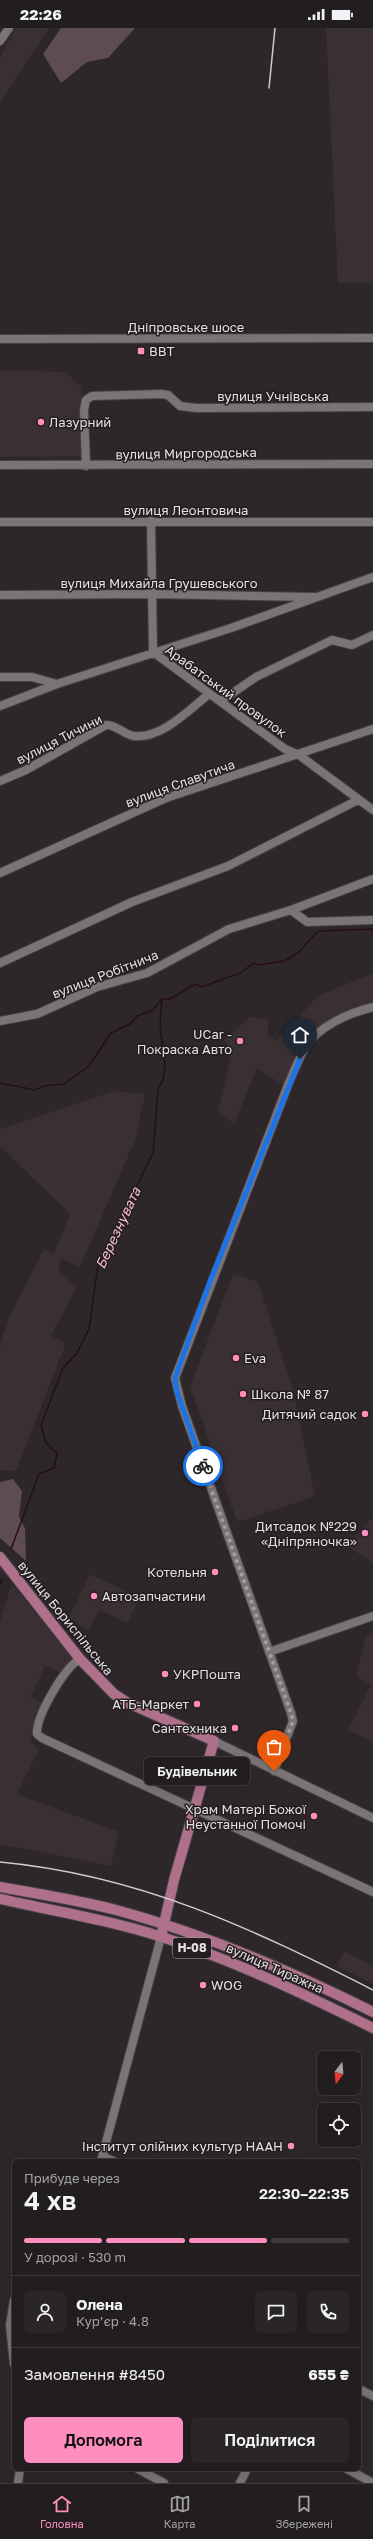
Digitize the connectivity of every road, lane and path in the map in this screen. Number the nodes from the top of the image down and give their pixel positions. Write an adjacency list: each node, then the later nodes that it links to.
1 (9, 28): 2 (street)
2 (0, 41)
3 (373, 338): 4 (street, Дніпровське шосе)
4 (0, 339)
5 (373, 407): 8 (street, вулиця Учнівська)
6 (373, 464): 8 (street, вулиця Миргородська)
7 (0, 465): 8 (street, вулиця Миргородська)
8 (86, 466)
9 (151, 521): 10 (street, вулиця Леонтовича); 11 (street, вулиця Леонтовича); 13 (street, Арабатський провулок)
10 (0, 522)
11 (373, 522)
12 (373, 577): 15 (street)
13 (152, 594): 14 (street, вулиця Михайла Грушевського); 15 (street, вулиця Михайла Грушевського); 17 (street, Арабатський провулок)
14 (0, 595)
15 (318, 597): 17 (street)
16 (373, 635): 21 (street)
17 (153, 652): 19 (street); 20 (street, Арабатський провулок)
18 (0, 677): 19 (street)
19 (57, 684): 22 (street)
20 (209, 694): 21 (street, Арабатський провулок); 25 (street, вулиця Тичини)
21 (221, 701): 24 (street, Арабатський провулок)
22 (0, 706)
23 (373, 729): 24 (street, вулиця Славутича)
24 (299, 755): 26 (street, Арабатський провулок); 28 (street, вулиця Славутича)
25 (0, 781)
26 (358, 800): 27 (street, Арабатський провулок); 32 (street)
27 (373, 810)
28 (0, 873)
29 (373, 879): 30 (street, вулиця Робітнича)
30 (291, 910): 31 (street); 34 (street, вулиця Робітнича)
31 (373, 920)
32 (0, 963)
33 (373, 1007): 37 (street)
34 (0, 1021)
35 (0, 1557): 38 (main road, вулиця Бориспільська)
36 (373, 1616): 37 (street)
37 (269, 1652): 40 (street)
38 (80, 1659): 39 (main road, вулиця Бориспільська); 41 (street)
39 (214, 1741): 40 (street, вулиця Бориспільська); 41 (main road)
40 (274, 1771): 42 (street, вулиця Бориспільська)
41 (194, 1808): 44 (street); 46 (main road)
42 (373, 1818)
43 (0, 1887): 46 (main road, вулиця Тиражна / Н-08)
44 (373, 1892)
45 (0, 1899): 47 (main road, вулиця Тиражна / Н-08)
46 (164, 1925): 47 (main road); 48 (main road, вулиця Тиражна / Н-08)
47 (161, 1937): 49 (main road, вулиця Тиражна / Н-08); 50 (street)
48 (373, 2012)
49 (373, 2028)
50 (102, 2159)
51 (12, 2312): 52 (street)
52 (12, 2344)
53 (361, 2390): 54 (street)
54 (373, 2396)
55 (20, 2471): 59 (street)
56 (142, 2471): 60 (street)
57 (246, 2471): 61 (street)
58 (350, 2471): 62 (street)
59 (18, 2483)
60 (164, 2483)
61 (240, 2483)
62 (373, 2483)

